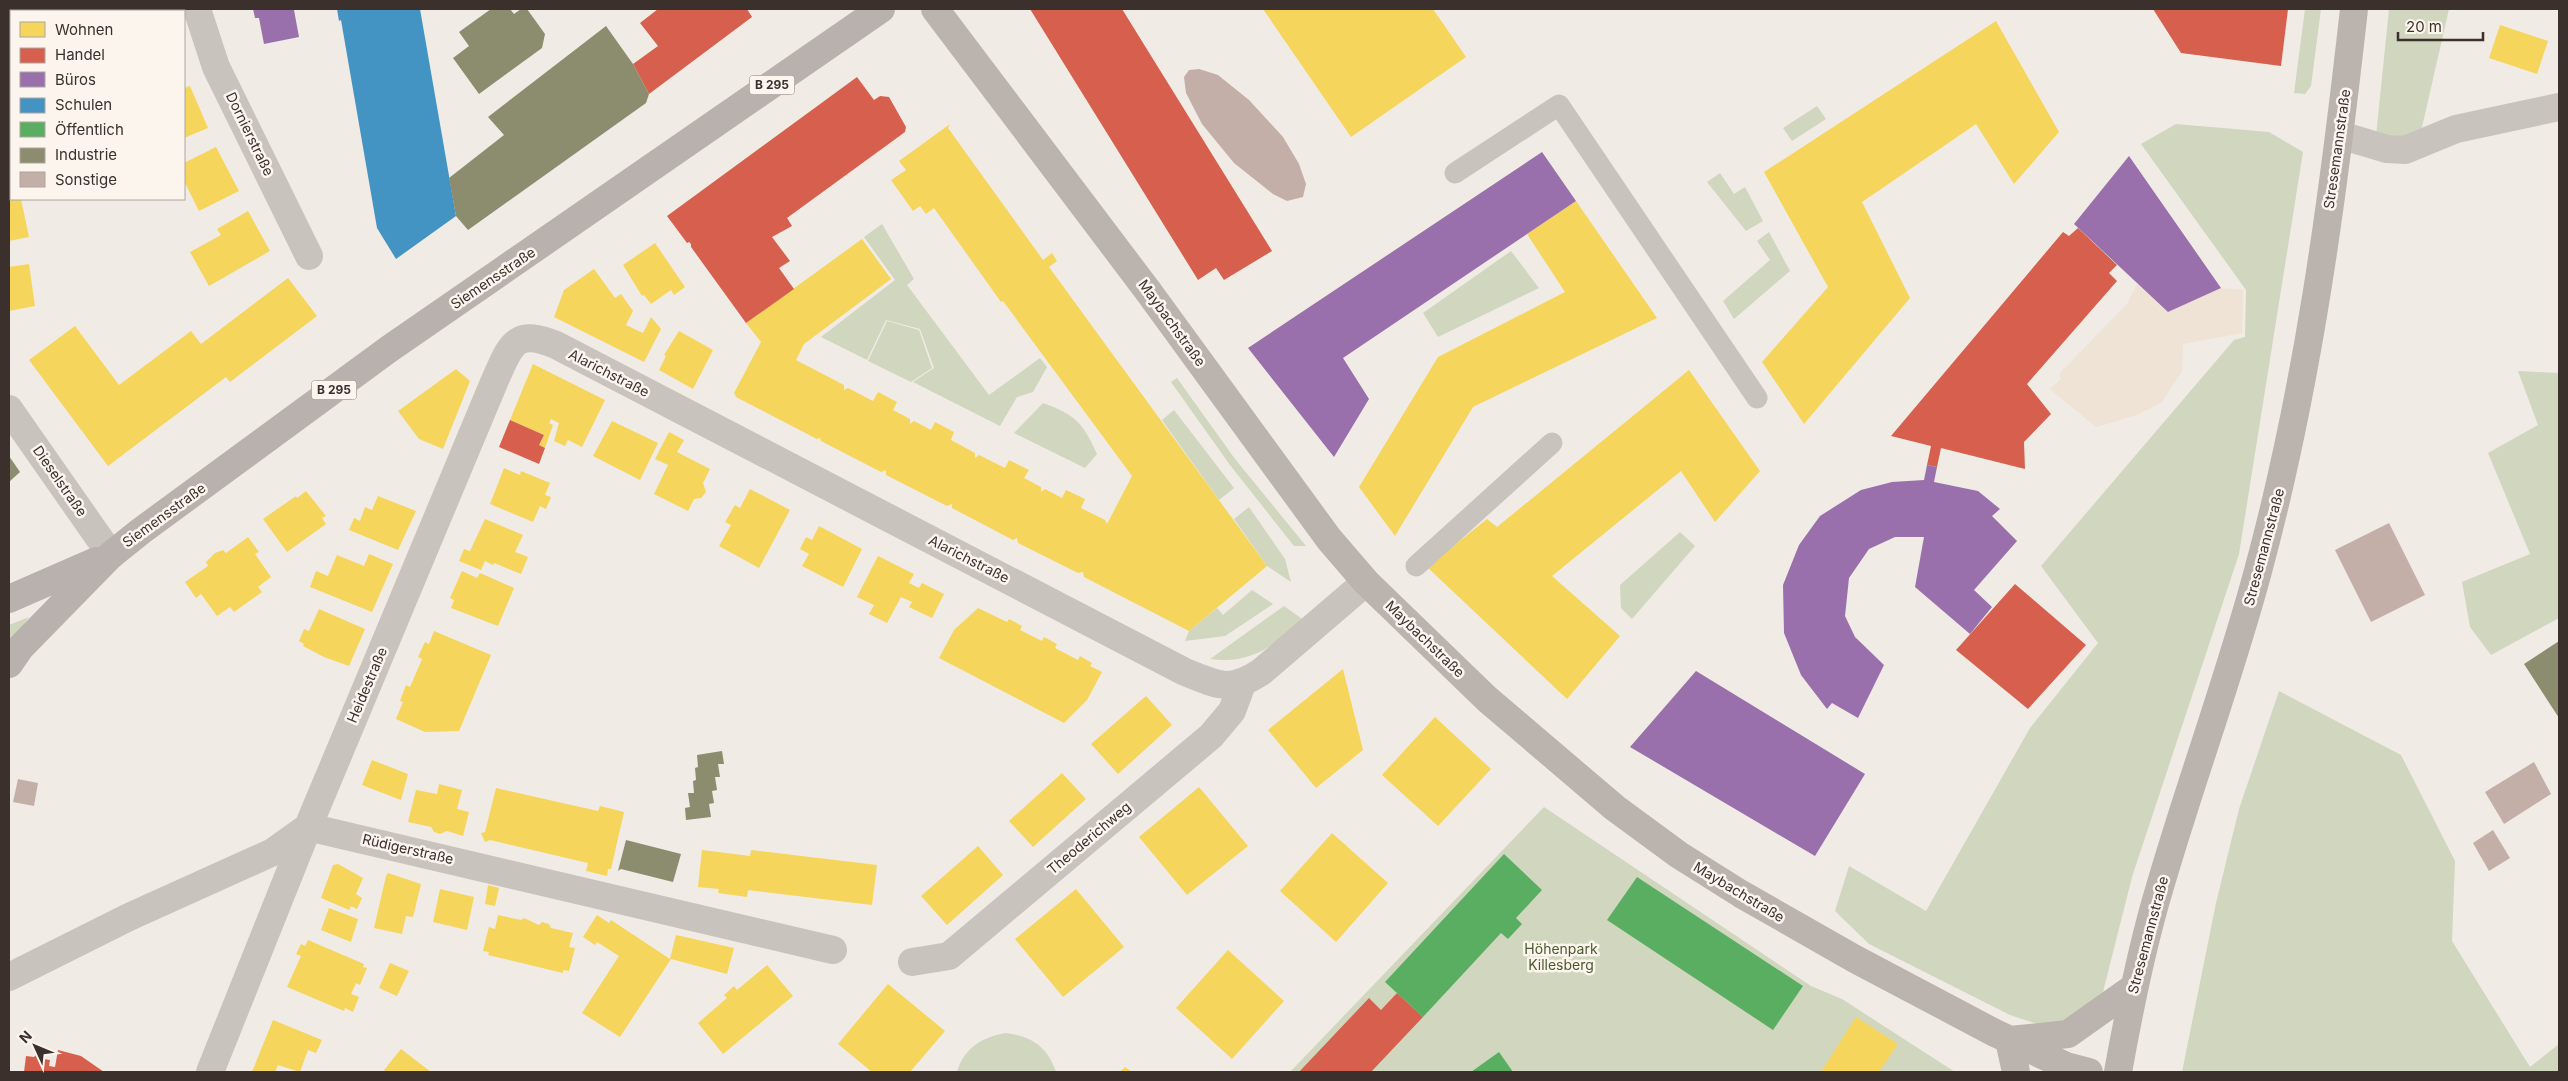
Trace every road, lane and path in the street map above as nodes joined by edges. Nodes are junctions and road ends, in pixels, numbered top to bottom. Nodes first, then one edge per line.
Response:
1 (197, 9) edge
2 (881, 9) edge
3 (935, 9) edge
4 (2354, 9) edge
5 (2559, 107) edge
6 (2340, 135) junction
7 (1455, 173) dead end
8 (309, 256) dead end
9 (556, 345) joint
10 (1757, 398) dead end
11 (9, 409) edge
12 (1552, 443) dead end
13 (111, 554) junction
14 (1416, 566) dead end
15 (1366, 582) junction
16 (9, 600) edge
17 (9, 664) edge
18 (1242, 684) junction
19 (308, 827) junction
20 (833, 950) dead end
21 (912, 962) dead end
22 (9, 977) edge
23 (2133, 988) junction
24 (2009, 1040) junction
25 (210, 1072) edge
26 (2016, 1072) edge
27 (2089, 1072) edge
28 (2118, 1072) edge

1 - 8 street, Dornierstraße
2 - 13 main road, Siemensstraße / B 295
3 - 15 main road, Maybachstraße
4 - 6 main road, Stresemannstraße
5 - 6 street
6 - 23 main road, Stresemannstraße
7 - 10 street
9 - 18 street, Alarichstraße
9 - 19 street, Heidestraße
11 - 13 street, Dieselstraße
12 - 14 street
13 - 16 main road, Siemensstraße / B 295
13 - 17 main road, Siemensstraße / B 295
15 - 18 street
15 - 24 main road, Maybachstraße
18 - 21 street, Theoderichweg
19 - 20 street, Rüdigerstraße
19 - 22 street
19 - 25 street, Heidestraße
23 - 24 main road
23 - 28 main road, Stresemannstraße
24 - 26 main road
24 - 27 main road, Maybachstraße

